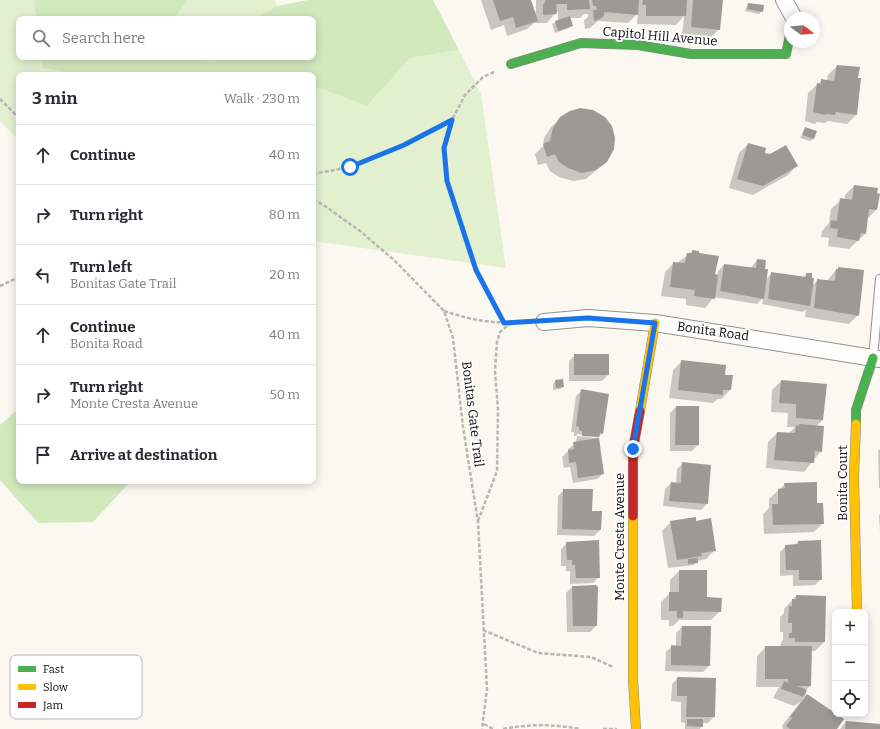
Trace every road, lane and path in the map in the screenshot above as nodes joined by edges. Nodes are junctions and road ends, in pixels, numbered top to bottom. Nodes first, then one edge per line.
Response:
1 (784, 0) edge
2 (791, 12) edge
3 (787, 48) edge
4 (511, 64) joint
5 (0, 99) edge
6 (16, 115) edge
7 (452, 120) junction
8 (316, 173) edge
9 (316, 201) edge
10 (16, 278) edge
11 (880, 279) edge
12 (0, 286) edge
13 (444, 311) junction
14 (512, 322) junction
15 (544, 322) joint
16 (504, 323) junction
17 (655, 323) junction
18 (876, 358) edge
19 (478, 522) junction
20 (857, 609) edge
21 (483, 630) junction
22 (633, 674) junction
23 (484, 724) junction
24 (482, 729) edge
25 (493, 729) edge
26 (503, 729) edge
27 (580, 729) edge
28 (603, 729) edge
29 (617, 729) edge
30 (636, 729) edge

1 - 2 street
3 - 4 street, Capitol Hill Avenue
4 - 7 path
5 - 6 path
7 - 8 path
7 - 16 path
9 - 13 path, Bonitas Gate Trail
10 - 12 path
11 - 18 lane
13 - 16 path, Bonitas Gate Trail
13 - 19 path, Bonitas Gate Trail
14 - 15 path, Bonitas Gate Trail
14 - 16 path, Bonitas Gate Trail
14 - 19 path, Bonitas Gate Trail
15 - 17 street, Bonita Road
17 - 18 street, Bonita Road
17 - 22 street, Monte Cresta Avenue
18 - 20 street, Bonita Court
19 - 21 path, Bonitas Gate Trail
21 - 22 path
21 - 23 path, Bonitas Gate Trail
22 - 30 street, Monte Cresta Avenue
23 - 24 path, Bonitas Gate Trail
23 - 25 path
26 - 27 path
28 - 29 path

